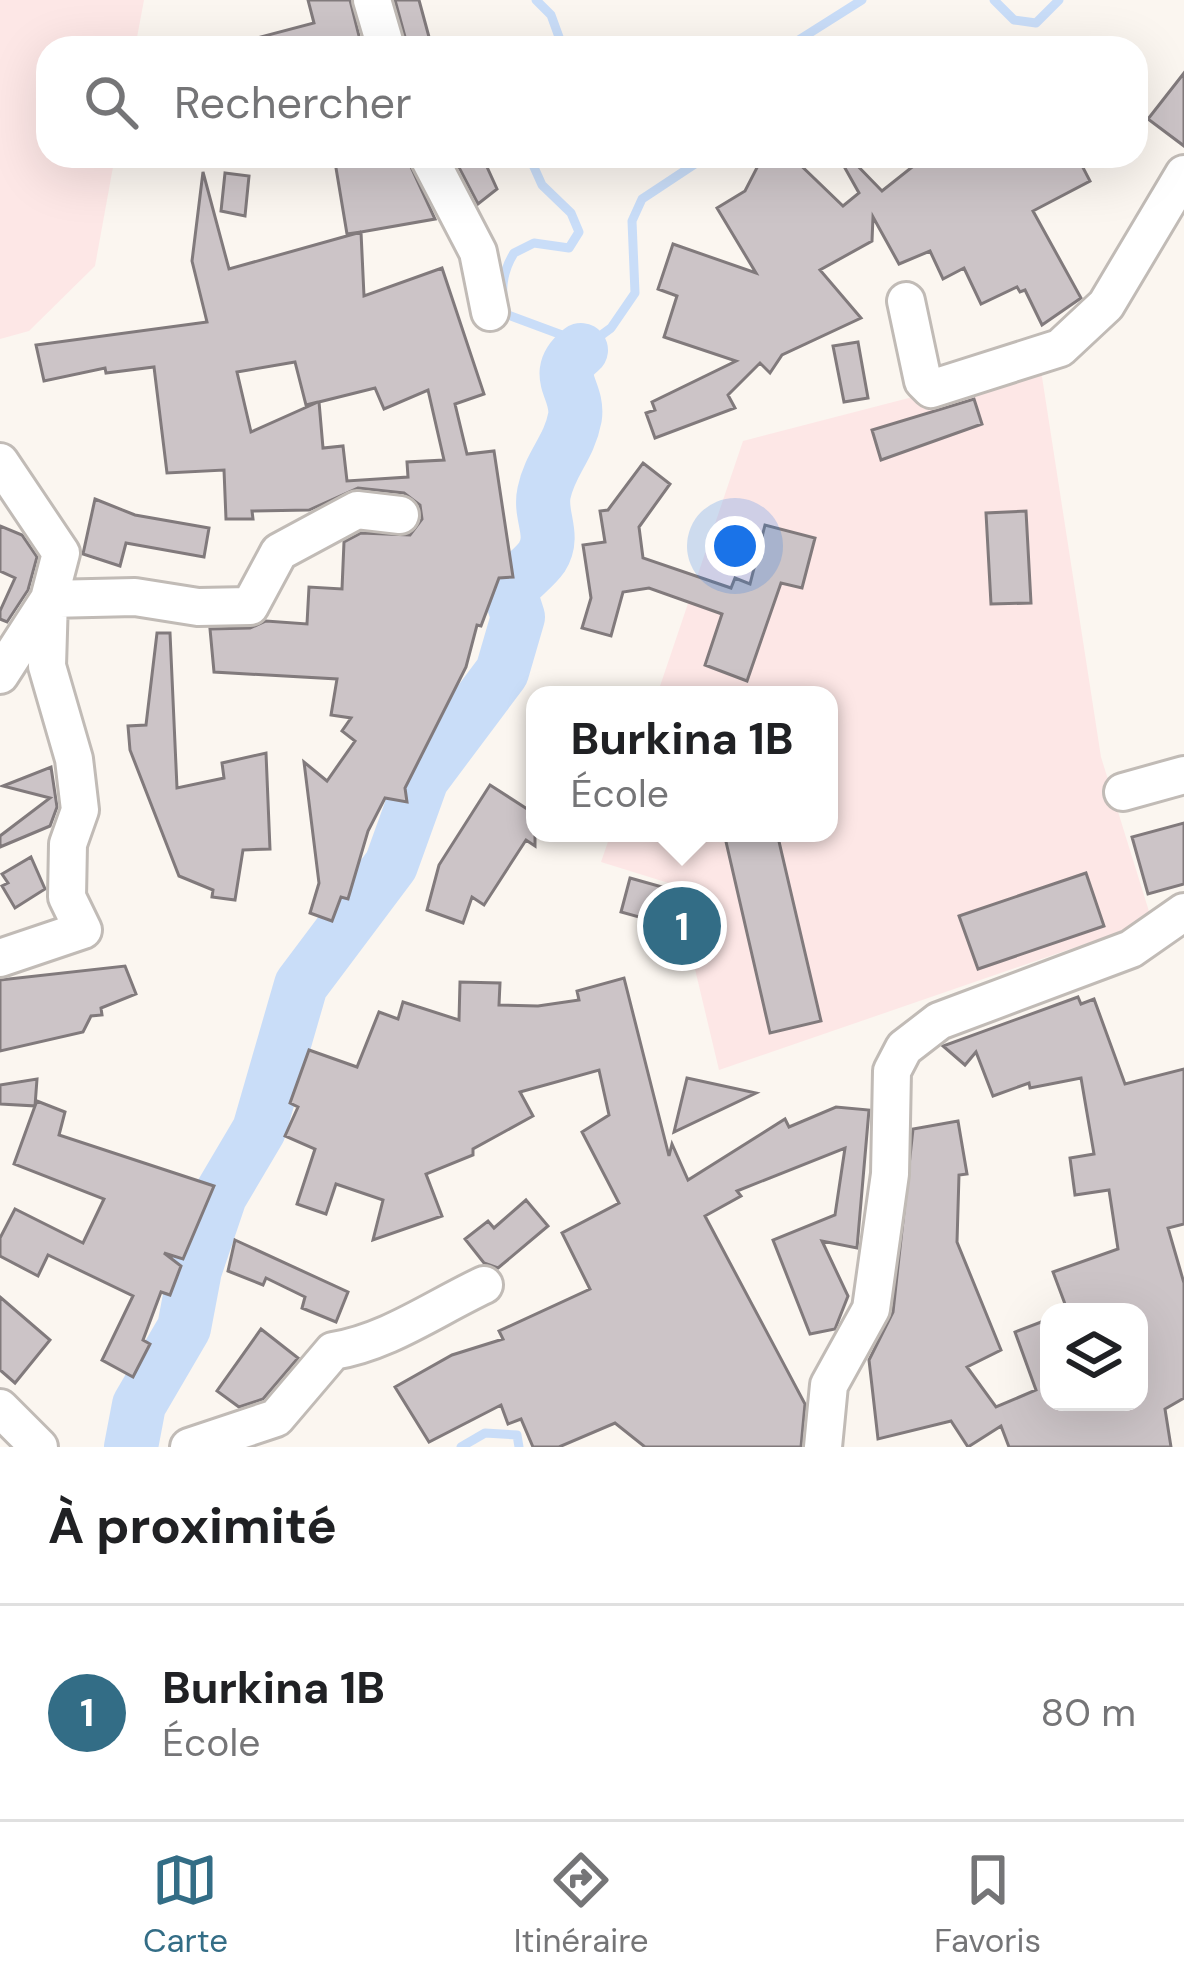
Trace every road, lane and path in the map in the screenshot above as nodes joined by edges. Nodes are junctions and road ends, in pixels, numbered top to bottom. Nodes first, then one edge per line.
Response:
1 (372, 0) edge
2 (382, 36) edge
3 (434, 168) edge
4 (1184, 174) edge
5 (906, 302) dead end
6 (490, 312) dead end
7 (0, 462) edge
8 (400, 515) dead end
9 (49, 599) junction
10 (0, 675) edge
11 (1184, 775) edge
12 (1124, 792) dead end
13 (1184, 912) edge
14 (0, 958) edge
15 (484, 1285) dead end
16 (0, 1408) edge
17 (39, 1447) edge
18 (189, 1447) edge
19 (823, 1447) edge

1 - 2 street
3 - 6 street
4 - 5 street
7 - 9 street
8 - 9 street
9 - 10 street
9 - 14 street
11 - 12 street
13 - 19 street
15 - 18 street
16 - 17 street

